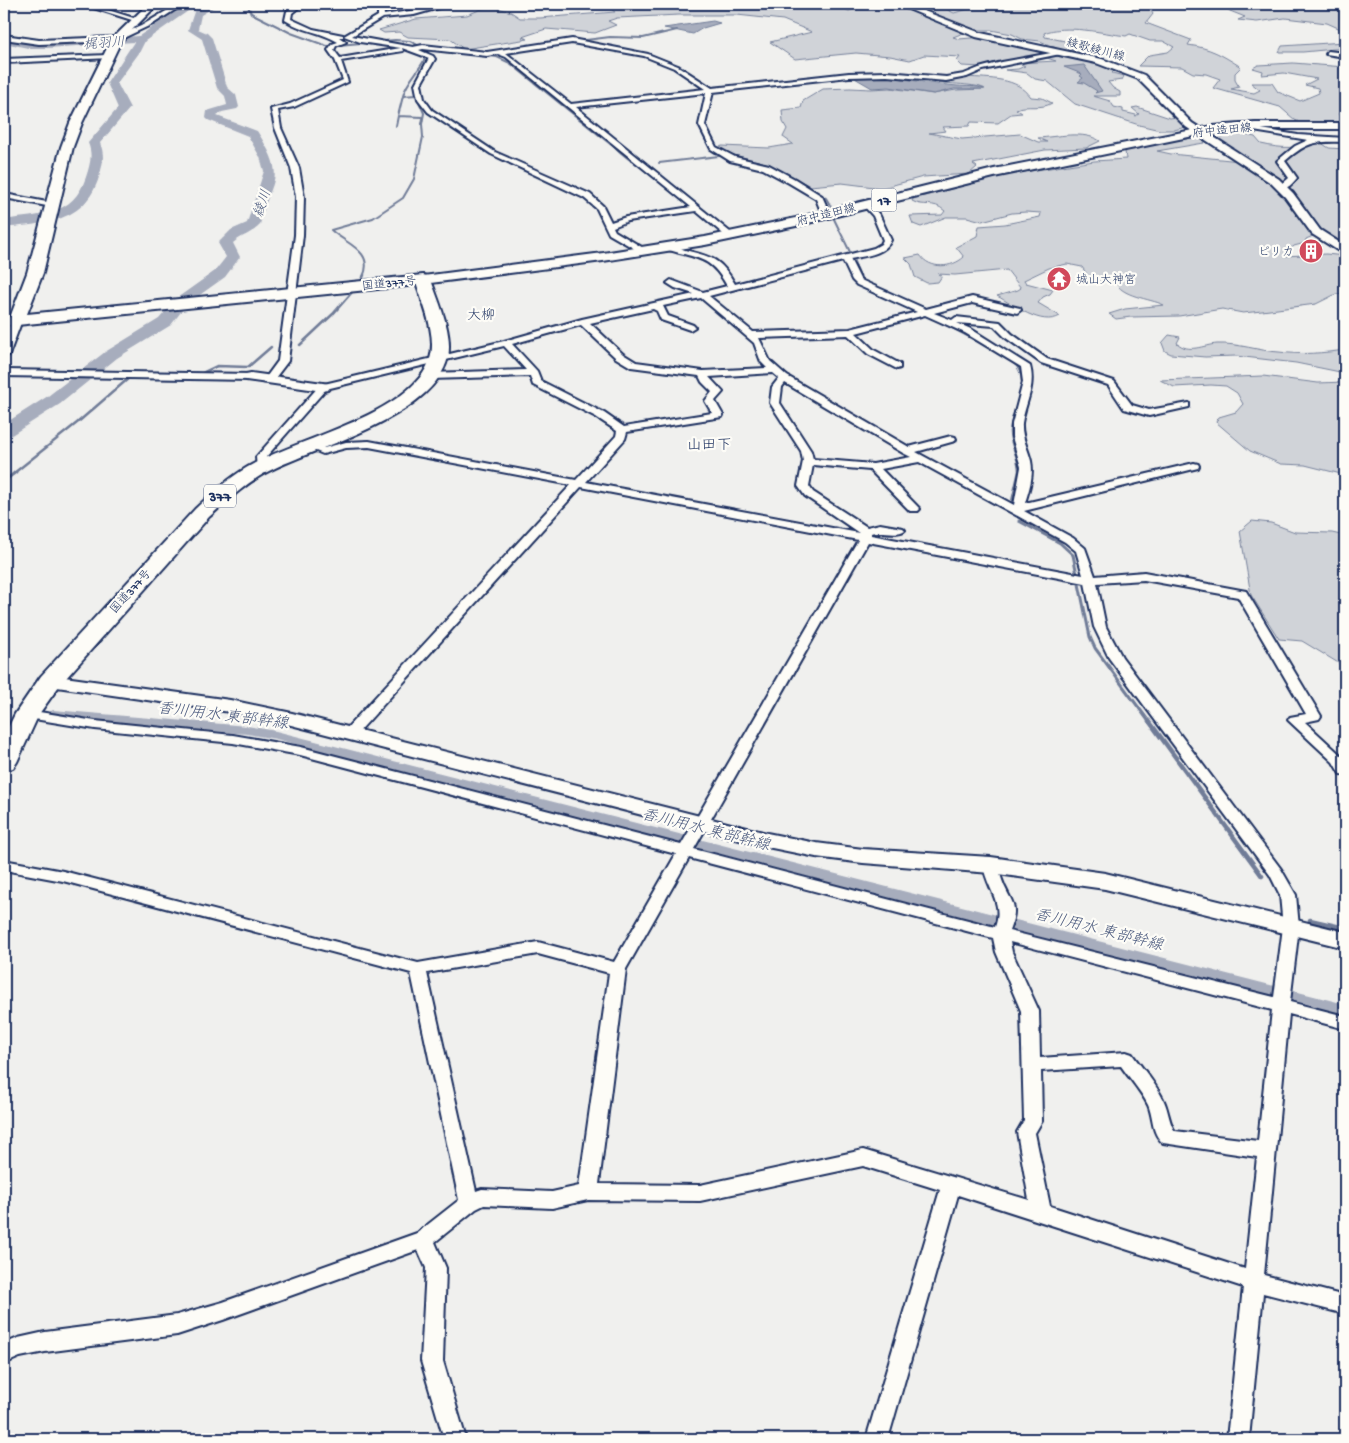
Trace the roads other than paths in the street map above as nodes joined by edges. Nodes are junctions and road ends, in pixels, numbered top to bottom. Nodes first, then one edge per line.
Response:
1 (84, 4) edge
2 (153, 4) edge
3 (181, 4) edge
4 (300, 4) edge
5 (380, 4) edge
6 (451, 4) edge
7 (900, 4) edge
8 (381, 16) junction
9 (137, 20) junction
10 (334, 36) junction
11 (347, 36) junction
12 (4, 37) edge
13 (117, 39) junction
14 (28, 42) junction
15 (8, 46) dead end
16 (416, 48) junction
17 (498, 52) junction
18 (1062, 53) junction
19 (1328, 53) dead end
20 (1345, 55) edge
21 (108, 56) junction
22 (338, 60) junction
23 (4, 62) edge
24 (710, 90) junction
25 (570, 106) junction
26 (1345, 126) edge
27 (1237, 127) junction
28 (1198, 132) junction
29 (1319, 139) junction
30 (1345, 140) edge
31 (1281, 187) junction
32 (4, 199) edge
33 (866, 204) junction
34 (696, 209) junction
35 (50, 213) junction
36 (826, 214) junction
37 (609, 226) junction
38 (731, 236) junction
39 (669, 247) junction
40 (642, 251) junction
41 (1345, 252) edge
42 (845, 258) junction
43 (423, 280) junction
44 (671, 283) dead end
45 (732, 287) junction
46 (288, 293) junction
47 (702, 295) junction
48 (654, 306) junction
49 (1018, 310) dead end
50 (928, 312) junction
51 (945, 320) junction
52 (10, 321) edge
53 (582, 322) junction
54 (690, 327) dead end
55 (850, 332) junction
56 (751, 334) junction
57 (506, 343) junction
58 (4, 355) edge
59 (1044, 361) junction
60 (897, 366) dead end
61 (1024, 366) junction
62 (434, 368) junction
63 (774, 370) junction
64 (4, 373) edge
65 (534, 373) junction
66 (703, 374) junction
67 (251, 377) joint
68 (784, 378) junction
69 (269, 380) junction
70 (323, 387) junction
71 (1185, 405) dead end
72 (622, 430) junction
73 (951, 439) dead end
74 (310, 444) junction
75 (907, 451) junction
76 (921, 459) junction
77 (808, 461) junction
78 (261, 466) junction
79 (1194, 466) dead end
80 (873, 467) junction
81 (578, 483) junction
82 (1018, 508) junction
83 (914, 509) dead end
84 (899, 530) dead end
85 (865, 534) junction
86 (1083, 579) junction
87 (50, 681) junction
88 (27, 714) junction
89 (350, 733) junction
90 (4, 762) edge
91 (1345, 771) edge
92 (692, 839) junction
93 (4, 865) edge
94 (992, 865) junction
95 (1003, 926) junction
96 (1291, 928) junction
97 (1345, 940) edge
98 (418, 969) junction
99 (618, 969) junction
100 (1282, 998) junction
101 (1345, 1022) edge
102 (1033, 1065) junction
103 (1266, 1150) junction
104 (951, 1186) junction
105 (588, 1192) junction
106 (469, 1203) junction
107 (1041, 1212) junction
108 (424, 1239) junction
109 (1253, 1281) junction
110 (1345, 1305) edge
111 (4, 1354) edge
112 (455, 1439) edge
113 (877, 1439) edge
114 (1238, 1439) edge

1 - 9 street
2 - 9 highway
3 - 13 street
4 - 10 street
5 - 8 street
6 - 8 street
7 - 18 main road, 綾歌綾川線
8 - 11 street
9 - 13 highway
10 - 11 street
10 - 22 street
11 - 16 street
12 - 14 street
13 - 14 street
13 - 21 highway
14 - 15 street
16 - 17 street
16 - 22 street
16 - 37 street
17 - 24 street
17 - 25 street
18 - 24 street
18 - 28 main road, 綾歌綾川線
19 - 20 street
21 - 23 street
21 - 35 highway
22 - 46 street
24 - 25 street
24 - 36 street
25 - 34 street
26 - 27 main road, 府中造田線 / 17
27 - 28 main road, 府中造田線 / 17
27 - 29 street
28 - 31 main road, 綾歌綾川線
28 - 33 main road, 府中造田線 / 17
29 - 30 street
29 - 31 street
31 - 41 main road, 綾歌綾川線
32 - 35 street
33 - 36 main road, 府中造田線 / 17
33 - 42 street
34 - 37 street
34 - 38 street
35 - 52 highway
36 - 38 main road, 府中造田線 / 17
37 - 40 street
38 - 39 main road, 府中造田線 / 17
39 - 40 main road, 府中造田線 / 17
39 - 45 street
40 - 43 main road, 府中造田線 / 17
42 - 45 street
42 - 50 street
43 - 46 highway, 国道377号
43 - 62 highway, 国道377号
44 - 47 street
45 - 47 street
46 - 52 highway, 国道377号
46 - 69 street
47 - 48 street
47 - 56 street
48 - 53 street
48 - 54 street
49 - 50 street
50 - 51 street
50 - 55 street
51 - 59 street
51 - 61 street
52 - 58 street
53 - 57 street
53 - 66 street
55 - 56 street
55 - 60 street
56 - 63 street
57 - 62 street
57 - 65 street
59 - 61 street
59 - 71 street
61 - 82 street
62 - 65 street
62 - 70 street
62 - 74 highway, 国道377号 / 377
63 - 66 street
63 - 68 street
64 - 67 street
65 - 72 street
66 - 72 street
67 - 69 main road
68 - 75 street
68 - 77 street
69 - 70 main road
70 - 78 street
72 - 81 street
73 - 75 street
74 - 78 highway, 国道377号 / 377
74 - 81 street
75 - 76 street
76 - 80 street
76 - 82 street
77 - 80 street
77 - 85 street
78 - 87 highway, 国道377号 / 377
79 - 82 street
80 - 83 street
81 - 85 street
81 - 89 street
82 - 86 street
84 - 85 street
85 - 86 street
85 - 92 street
86 - 91 street
86 - 96 street
87 - 88 highway, 国道377号 / 377
87 - 89 main road
88 - 90 highway, 国道377号 / 377
88 - 92 street
89 - 92 main road
92 - 94 main road
92 - 95 street
92 - 99 street
93 - 98 street
94 - 95 street
94 - 96 main road
95 - 100 street
95 - 102 street
96 - 97 main road
96 - 100 street
98 - 99 street
98 - 106 street
99 - 105 street
100 - 101 street
100 - 103 street
102 - 103 street
102 - 107 street
103 - 109 street
104 - 105 street
104 - 107 street
104 - 113 street
105 - 106 street
106 - 108 street
107 - 109 street
108 - 111 street
108 - 112 street
109 - 110 street
109 - 114 street

